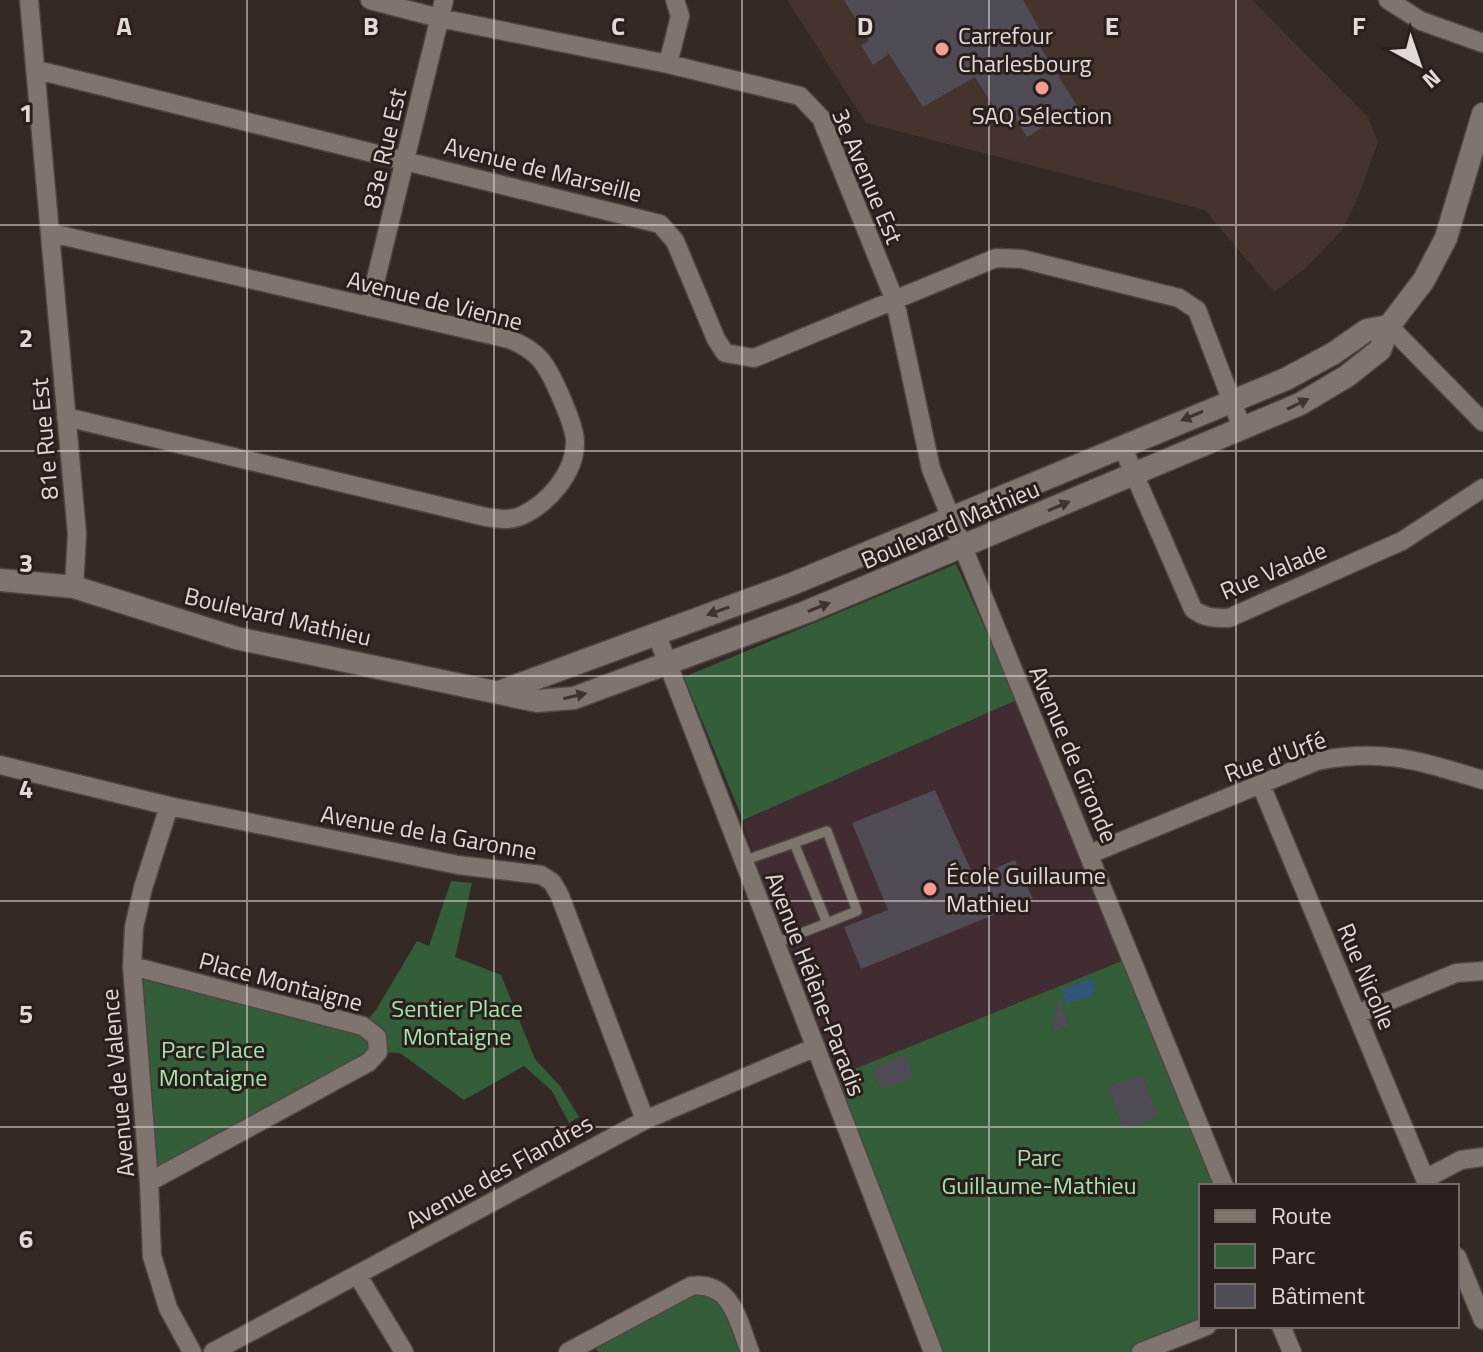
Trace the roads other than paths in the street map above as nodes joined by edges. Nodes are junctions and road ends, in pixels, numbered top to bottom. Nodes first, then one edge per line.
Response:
1 (29, 0) edge
2 (370, 0) edge
3 (675, 0) edge
4 (1388, 0) edge
5 (442, 9) edge
6 (1483, 43) edge
7 (668, 64) junction
8 (37, 70) junction
9 (1483, 114) edge
10 (1480, 138) edge
11 (406, 160) junction
12 (51, 233) junction
13 (895, 301) junction
14 (369, 307) junction
15 (1389, 326) junction
16 (1230, 400) junction
17 (66, 417) junction
18 (1483, 422) edge
19 (1242, 428) junction
20 (1122, 446) junction
21 (1133, 474) junction
22 (1483, 488) edge
23 (952, 519) junction
24 (962, 548) junction
25 (0, 580) edge
26 (74, 587) junction
27 (656, 633) junction
28 (668, 664) junction
29 (499, 692) junction
30 (0, 765) edge
31 (1483, 780) edge
32 (1261, 785) junction
33 (169, 806) junction
34 (794, 843) junction
35 (1090, 854) junction
36 (743, 861) junction
37 (827, 923) junction
38 (776, 943) junction
39 (132, 966) junction
40 (1483, 971) edge
41 (1357, 1014) junction
42 (816, 1047) junction
43 (645, 1120) junction
44 (1483, 1157) edge
45 (149, 1182) junction
46 (1427, 1182) edge
47 (1223, 1184) edge
48 (1459, 1262) edge
49 (358, 1276) junction
50 (1483, 1320) edge
51 (1202, 1328) edge
52 (1282, 1328) edge
53 (594, 1346) edge
54 (192, 1352) edge
55 (213, 1352) edge
56 (404, 1352) edge
57 (568, 1352) edge
58 (750, 1352) edge
59 (933, 1352) edge
60 (1141, 1352) edge
61 (1292, 1352) edge

1 - 8 street, 81e Rue Est
2 - 5 street, 3e Avenue Est
3 - 7 street
4 - 6 street
5 - 7 street, 3e Avenue Est
5 - 11 street, 83e Rue Est
7 - 13 street, 3e Avenue Est
8 - 11 street, Avenue de Marseille
8 - 12 street, 81e Rue Est
9 - 10 street, Boulevard Mathieu
10 - 15 street, Boulevard Mathieu
11 - 13 street, Avenue de Marseille
11 - 14 street, 83e Rue Est
12 - 14 street, Avenue de Vienne
12 - 17 street, 81e Rue Est
13 - 16 street, Avenue de Marseille
13 - 23 street, 3e Avenue Est
14 - 17 street, Avenue de Vienne
15 - 16 street, Boulevard Mathieu
15 - 18 street
19 -> 15 street, Boulevard Mathieu
16 - 19 street, Avenue de Marseille
16 -> 20 street, Boulevard Mathieu
17 - 26 street, 81e Rue Est
19 - 21 street, Boulevard Mathieu
20 - 21 street, Rue Valade
20 - 23 street, Boulevard Mathieu
21 - 22 street, Rue Valade
24 -> 21 street, Boulevard Mathieu
23 - 24 street, Avenue de Gironde
23 -> 27 street, Boulevard Mathieu
28 -> 24 street, Boulevard Mathieu
24 - 35 street, Avenue de Gironde
25 - 26 street, Boulevard Mathieu
26 - 29 street, Boulevard Mathieu
27 - 28 street, Avenue Hélène-Paradis
27 - 29 street, Boulevard Mathieu
29 -> 28 street, Boulevard Mathieu
28 - 36 street, Avenue Hélène-Paradis
30 - 33 street, Avenue de la Garonne
31 - 32 street, Rue d'Urfé
32 - 35 street, Rue d'Urfé
32 - 41 street, Rue Nicolle
33 - 39 street, Avenue de Valence
33 - 43 street, Avenue de la Garonne
34 - 36 lane
34 - 37 lane
34 - 37 lane
35 - 47 street, Avenue de Gironde
36 - 38 street, Avenue Hélène-Paradis
37 - 38 lane
38 - 42 street, Avenue Hélène-Paradis
39 - 45 street, Avenue de Valence
39 - 45 street, Place Montaigne
40 - 41 street
41 - 46 street, Rue Nicolle
42 - 43 street, Avenue des Flandres
42 - 59 street, Avenue Hélène-Paradis
43 - 49 street, Avenue des Flandres
44 - 46 street
45 - 54 street, Avenue de Valence
48 - 50 street
49 - 55 street, Avenue des Flandres
49 - 56 street
51 - 60 street
52 - 61 street
53 - 57 street
53 - 58 street

